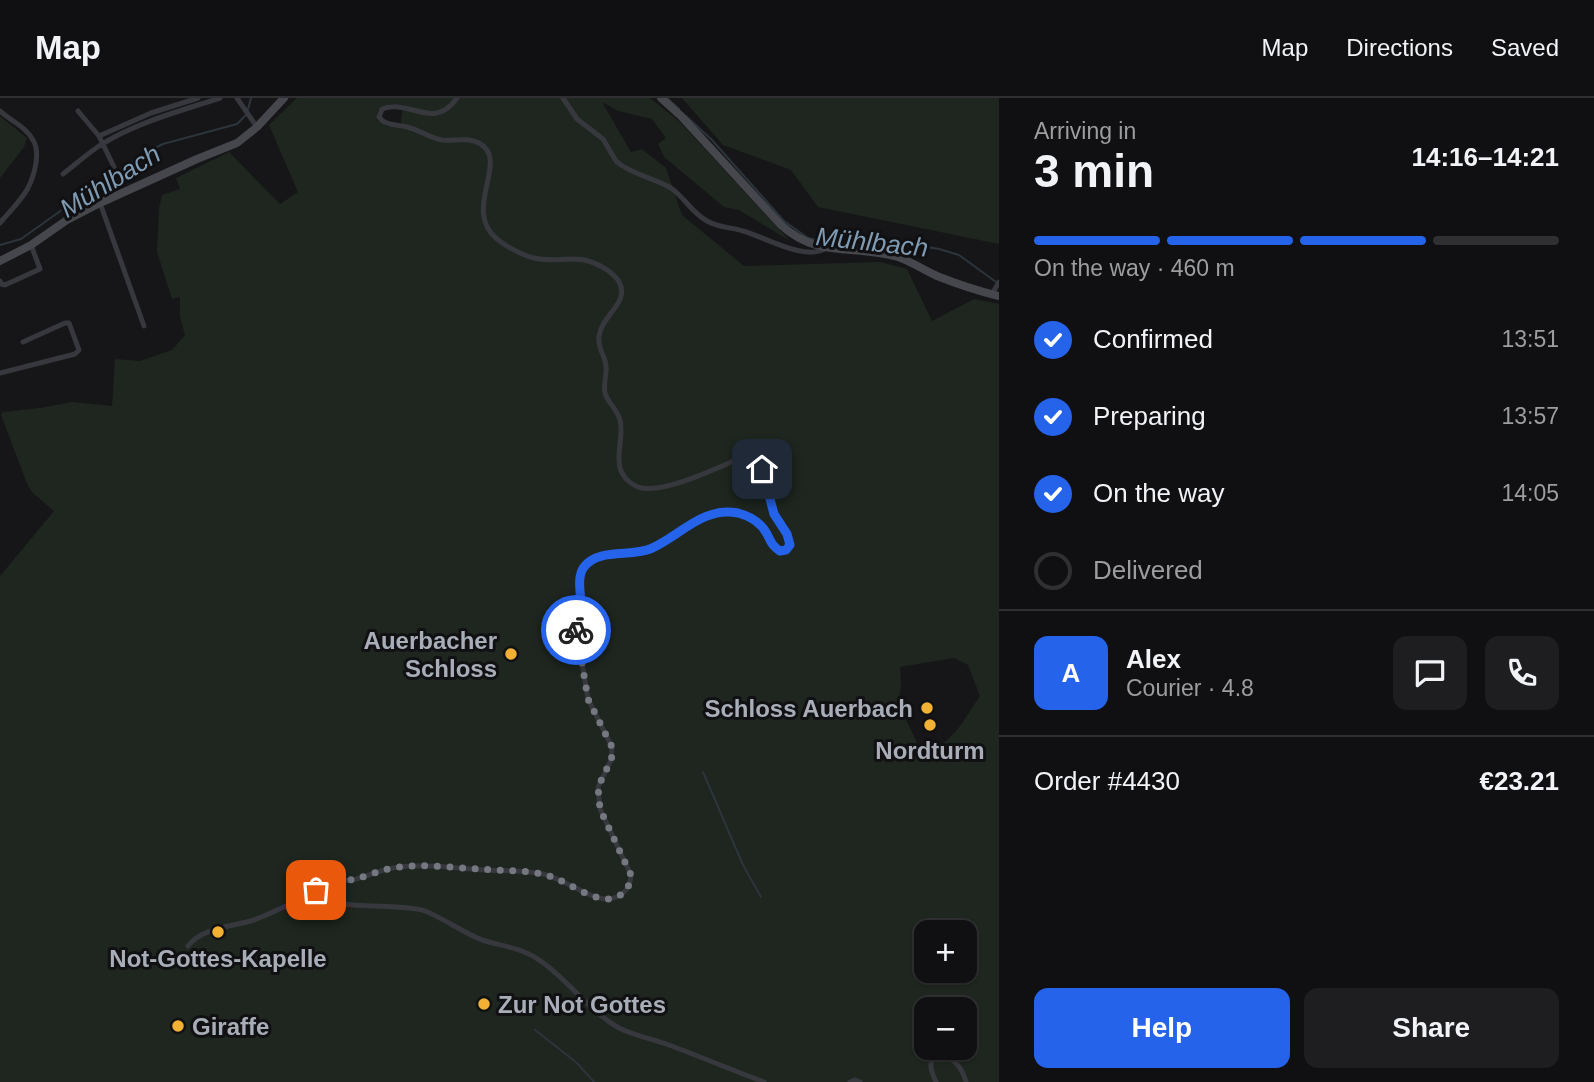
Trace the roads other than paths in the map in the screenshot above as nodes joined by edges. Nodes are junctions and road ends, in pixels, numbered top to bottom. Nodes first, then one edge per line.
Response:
1 (198, 98) edge
2 (219, 98) edge
3 (237, 98) edge
4 (284, 98) edge
5 (457, 98) edge
6 (563, 98) edge
7 (661, 98) edge
8 (0, 111) edge
9 (78, 111) dead end
10 (152, 113) junction
11 (155, 120) junction
12 (257, 127) junction
13 (99, 136) junction
14 (103, 144) junction
15 (114, 167) dead end
16 (63, 174) dead end
17 (100, 203) junction
18 (0, 223) edge
19 (31, 245) junction
20 (826, 248) junction
21 (0, 261) edge
22 (0, 281) edge
23 (997, 290) edge
24 (144, 326) dead end
25 (23, 342) dead end
26 (0, 373) edge
27 (316, 894) junction
28 (188, 946) dead end
29 (764, 1082) edge
30 (850, 1082) edge
31 (860, 1082) edge
32 (936, 1082) edge
33 (966, 1082) edge

1 - 10 street
2 - 11 street
3 - 12 street
4 - 12 main road
5 - 27 street
6 - 20 street
7 - 20 main road
8 - 18 street
9 - 13 street
10 - 11 street
10 - 13 street
11 - 14 street
12 - 17 main road
13 - 14 street
14 - 15 street
14 - 16 street
17 - 19 main road
17 - 24 street
19 - 21 main road
19 - 22 street
20 - 23 main road
25 - 26 street
27 - 28 street
27 - 29 street
30 - 31 street
32 - 33 street

